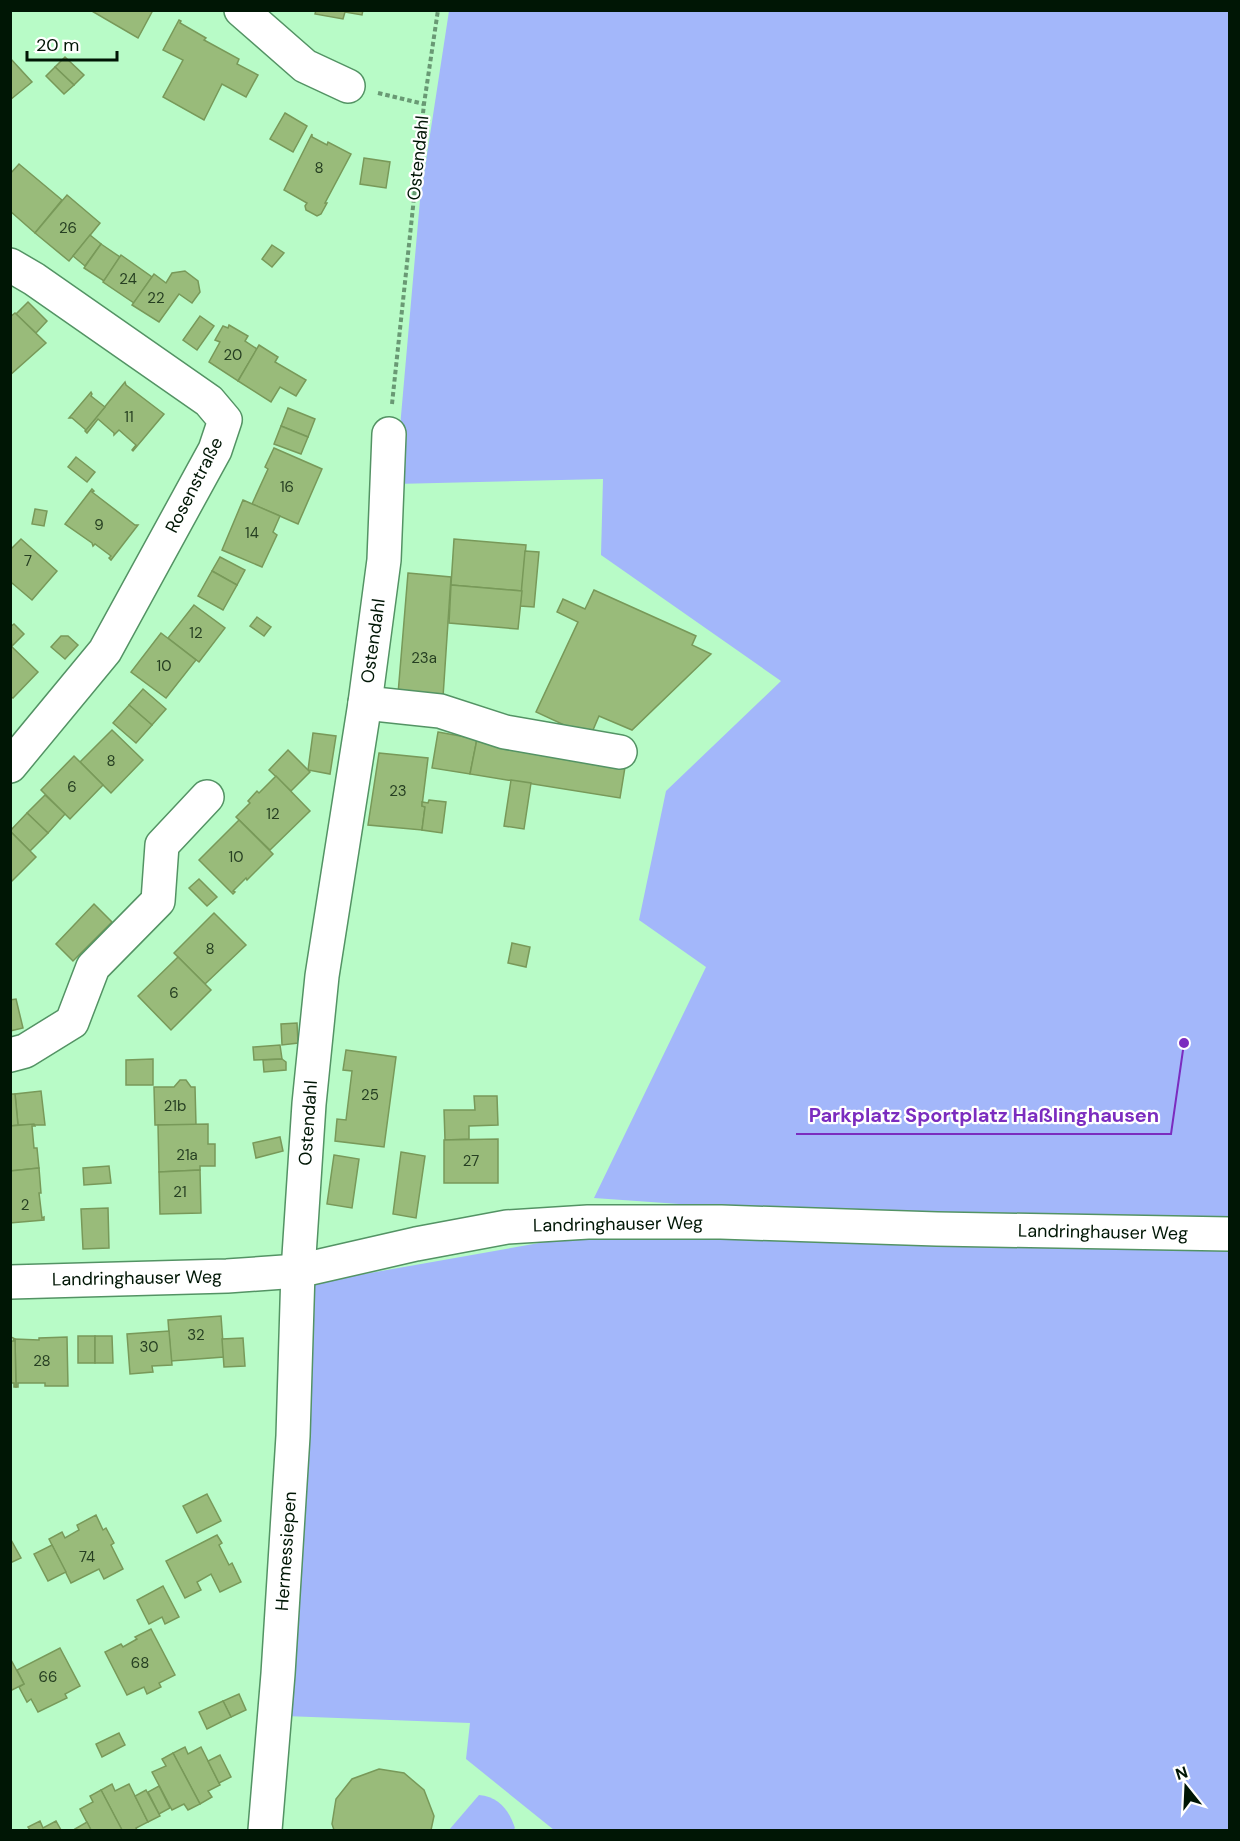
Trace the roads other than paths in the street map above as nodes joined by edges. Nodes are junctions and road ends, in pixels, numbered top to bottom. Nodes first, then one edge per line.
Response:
1 (241, 10) edge
2 (348, 86) road end
3 (10, 265) edge
4 (389, 434) road end
5 (365, 703) junction
6 (620, 752) dead end
7 (10, 766) edge
8 (207, 797) dead end
9 (10, 1054) edge
10 (1230, 1234) edge
11 (298, 1271) junction
12 (10, 1282) edge
13 (265, 1830) edge

1 - 2 street
3 - 7 street, Rosenstraße
4 - 5 street, Ostendahl
5 - 6 street
5 - 11 street, Ostendahl
8 - 9 street
10 - 11 street, Landringhauser Weg
11 - 12 street, Landringhauser Weg
11 - 13 street, Hermessiepen

